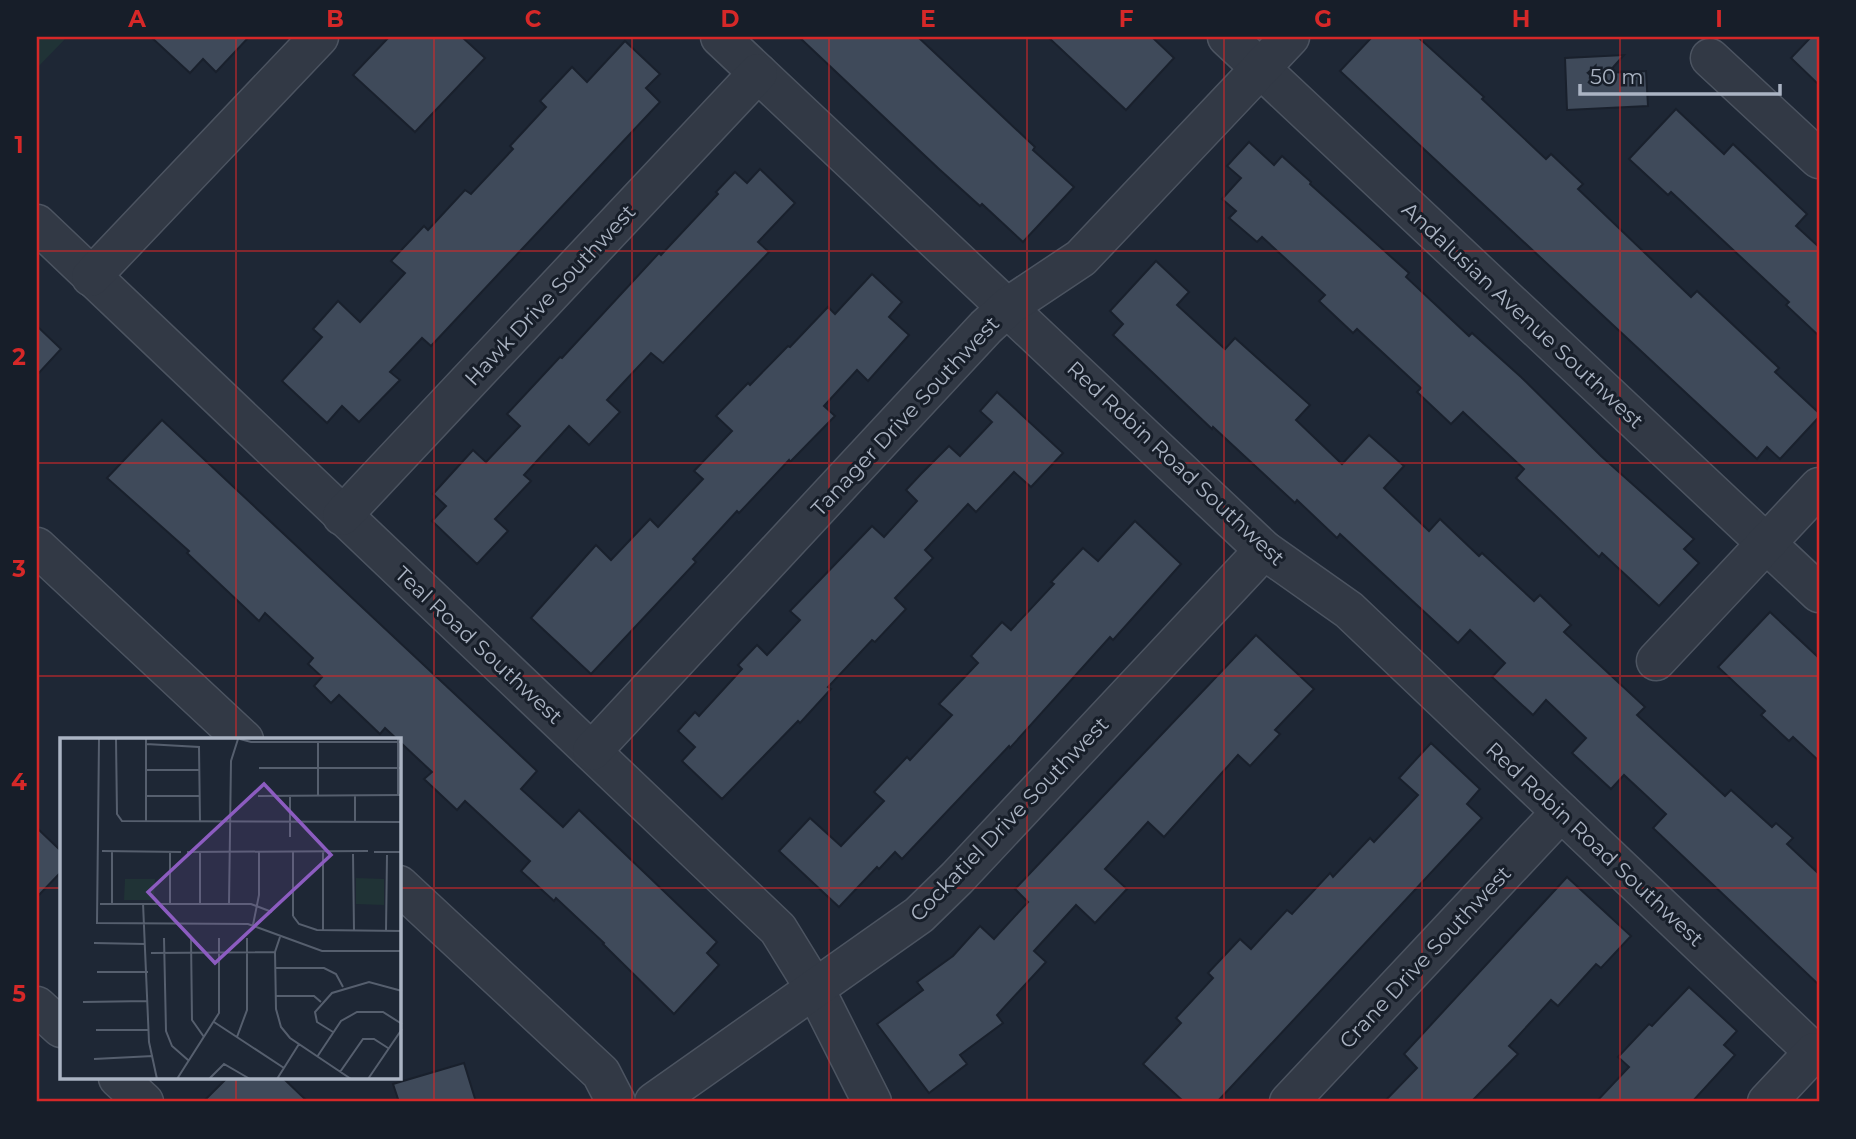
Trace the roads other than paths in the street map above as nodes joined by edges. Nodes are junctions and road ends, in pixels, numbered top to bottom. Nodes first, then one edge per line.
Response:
1 (319, 37) edge
2 (720, 37) edge
3 (1227, 37) edge
4 (1290, 37) edge
5 (1710, 58) dead end
6 (1261, 69) junction
7 (758, 73) junction
8 (1819, 159) edge
9 (37, 224) edge
10 (91, 277) junction
11 (1009, 306) junction
12 (1819, 487) edge
13 (342, 516) junction
14 (1766, 543) junction
15 (37, 547) edge
16 (1264, 550) junction
17 (1819, 593) edge
18 (1656, 661) dead end
19 (242, 738) edge
20 (592, 751) junction
21 (1561, 811) junction
22 (401, 887) edge
23 (815, 989) junction
24 (37, 1006) edge
25 (60, 1027) edge
26 (1817, 1055) edge
27 (616, 1102) edge
28 (654, 1102) edge
29 (872, 1102) edge
30 (1289, 1102) edge
31 (1767, 1102) edge

1 - 10 street
2 - 7 street, Red Robin Road Southwest
3 - 6 street, Andalusian Avenue Southwest
4 - 6 street, Tanager Drive Southwest
5 - 8 street
6 - 11 street, Tanager Drive Southwest
6 - 14 street, Andalusian Avenue Southwest
7 - 11 street, Red Robin Road Southwest
7 - 13 street, Hawk Drive Southwest
9 - 10 street, Teal Road Southwest
10 - 13 street, Teal Road Southwest
11 - 16 street, Red Robin Road Southwest
11 - 20 street, Tanager Drive Southwest
12 - 14 street
13 - 20 street, Teal Road Southwest
14 - 17 street, Andalusian Avenue Southwest
14 - 18 street
15 - 19 street
16 - 21 street, Red Robin Road Southwest
16 - 23 street, Cockatiel Drive Southwest
20 - 23 street, Teal Road Southwest
21 - 26 street, Red Robin Road Southwest
21 - 30 street, Crane Drive Southwest
22 - 27 street
23 - 28 street, Cockatiel Drive Southwest
23 - 29 street, Teal Road Southwest
24 - 25 street
26 - 31 street

